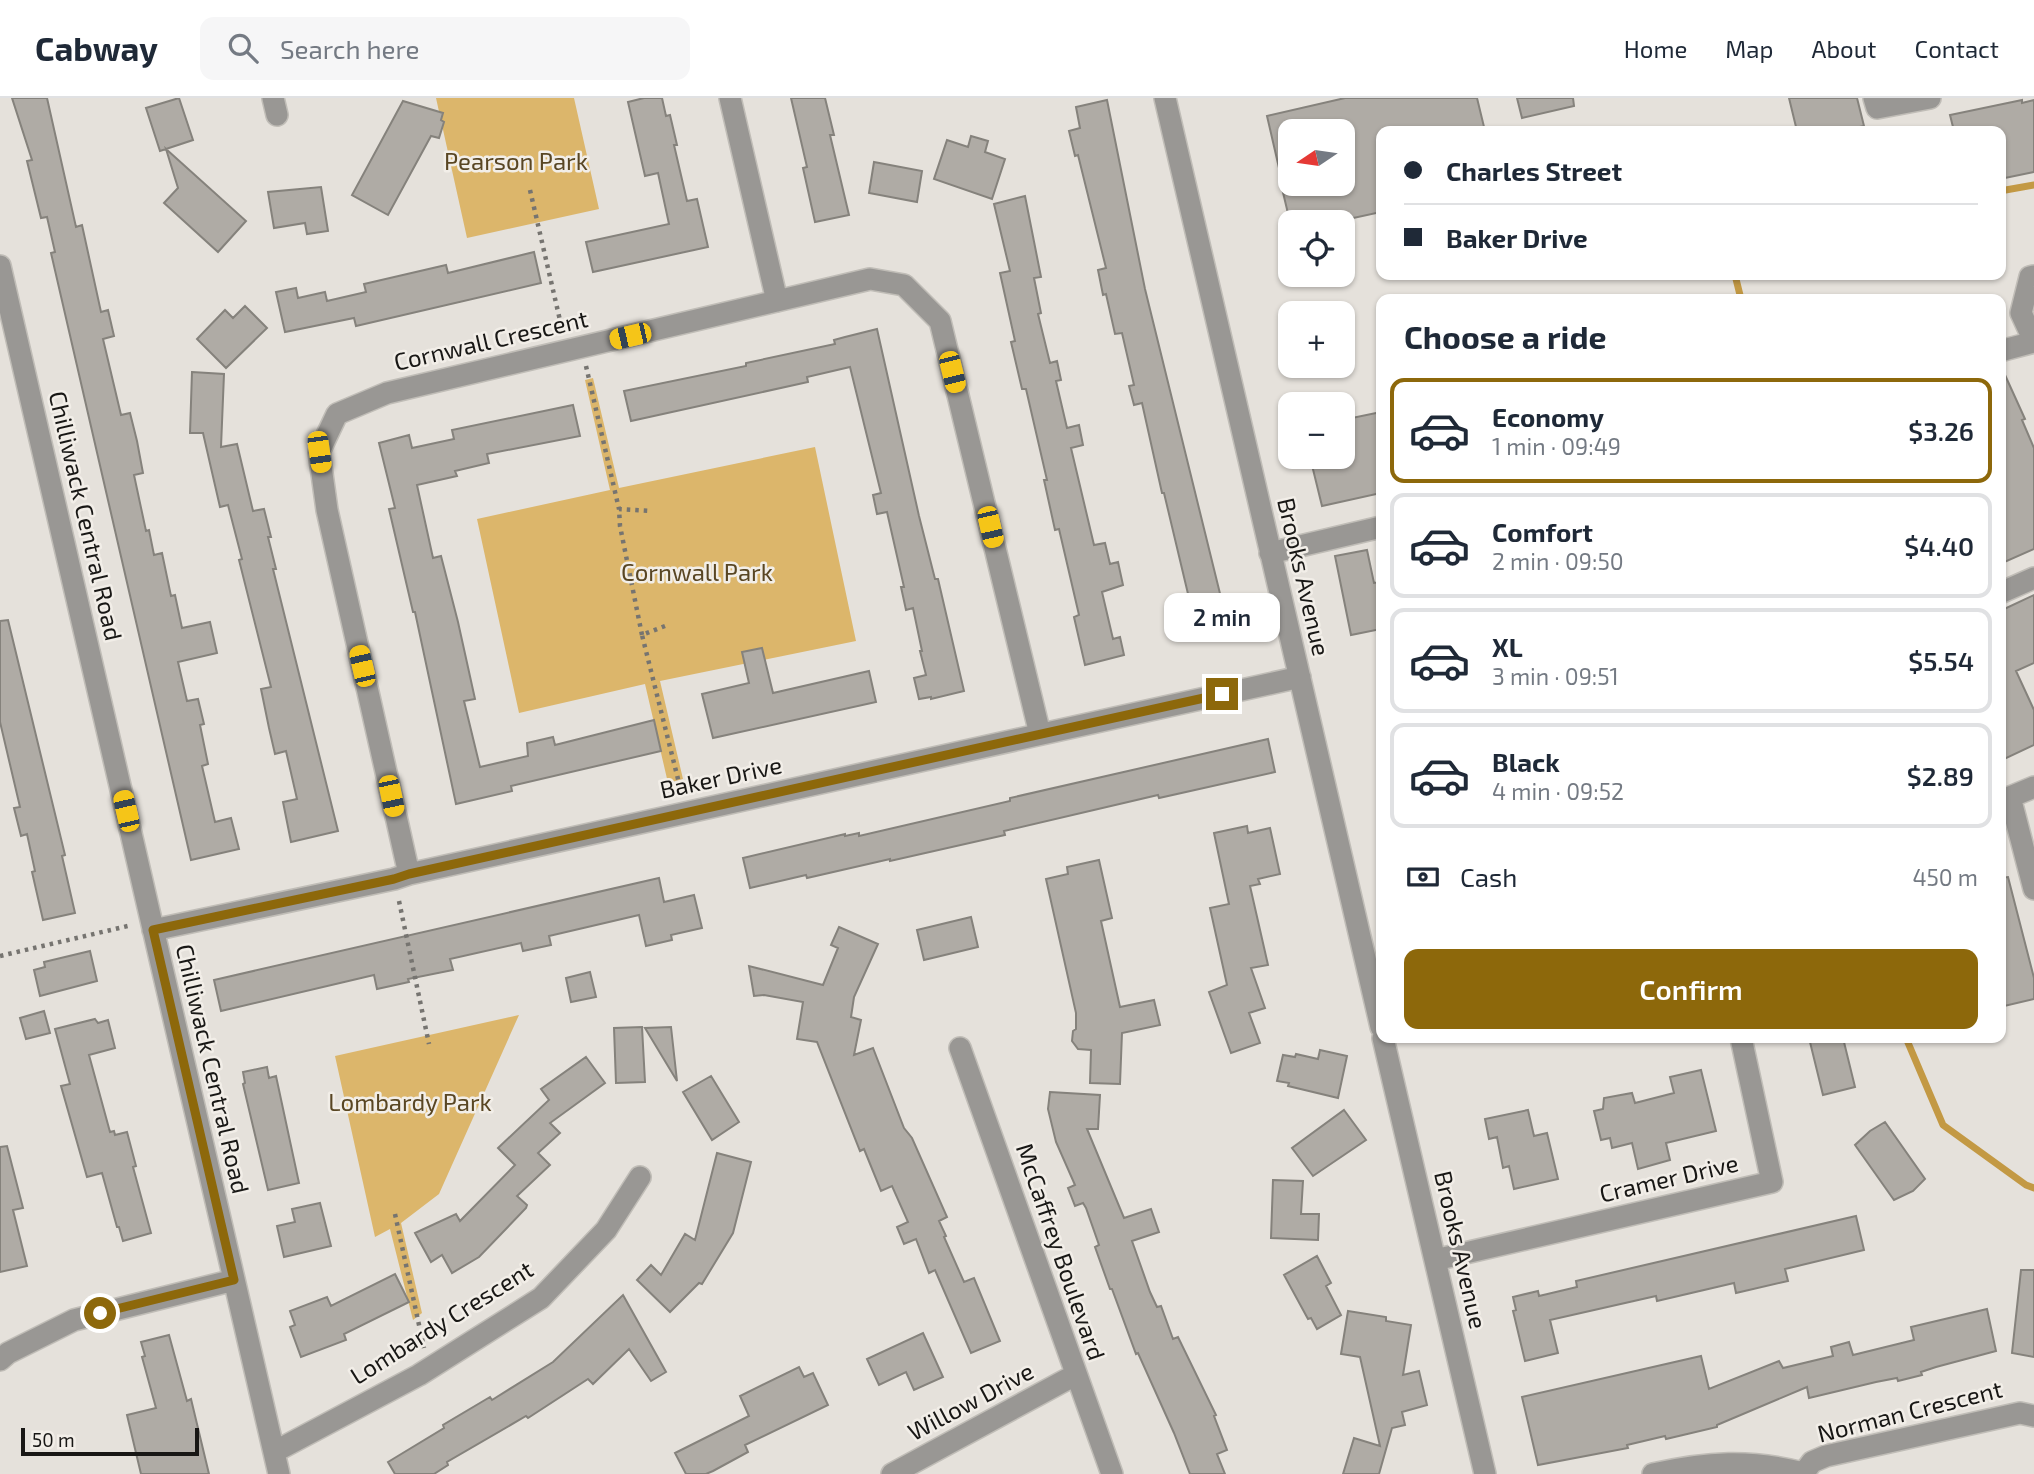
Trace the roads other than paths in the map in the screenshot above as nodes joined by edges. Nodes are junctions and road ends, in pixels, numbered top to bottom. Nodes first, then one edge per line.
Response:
1 (730, 98) edge
2 (1165, 98) edge
3 (1874, 98) edge
4 (1930, 98) edge
5 (0, 266) edge
6 (2034, 276) edge
7 (777, 301) junction
8 (2034, 341) edge
9 (2006, 349) edge
10 (1376, 528) edge
11 (1270, 553) junction
12 (2034, 578) edge
13 (2006, 590) edge
14 (1300, 677) junction
15 (1040, 734) junction
16 (2034, 787) edge
17 (402, 877) junction
18 (2034, 889) edge
19 (152, 925) junction
20 (1376, 1005) edge
21 (1384, 1043) edge
22 (1742, 1043) edge
23 (960, 1048) dead end
24 (640, 1177) dead end
25 (1435, 1260) junction
26 (234, 1280) junction
27 (0, 1360) edge
28 (1075, 1375) junction
29 (2034, 1416) edge
30 (274, 1452) junction
31 (279, 1474) edge
32 (892, 1474) edge
33 (1112, 1474) edge
34 (1485, 1474) edge
35 (1653, 1474) edge
36 (1803, 1474) edge

1 - 7 street
2 - 11 street, Brooks Avenue
3 - 4 street
5 - 19 street, Chilliwack Central Road
6 - 8 street
7 - 15 street, Cornwall Crescent
7 - 17 street, Cornwall Crescent
8 - 9 street
10 - 11 street
11 - 14 street, Brooks Avenue
12 - 13 street
14 - 15 street, Baker Drive
14 - 20 street, Brooks Avenue
15 - 17 street, Baker Drive
16 - 18 street
17 - 19 street, Baker Drive
19 - 26 street, Chilliwack Central Road
21 - 25 street, Brooks Avenue
22 - 25 street, Cramer Drive
23 - 28 street, McCaffrey Boulevard
24 - 30 street, Lombardy Crescent
25 - 34 street, Brooks Avenue
26 - 27 street
26 - 30 street, Chilliwack Central Road
28 - 32 street, Willow Drive
28 - 33 street, McCaffrey Boulevard
29 - 36 street, Norman Crescent
30 - 31 street, Chilliwack Central Road
35 - 36 street

